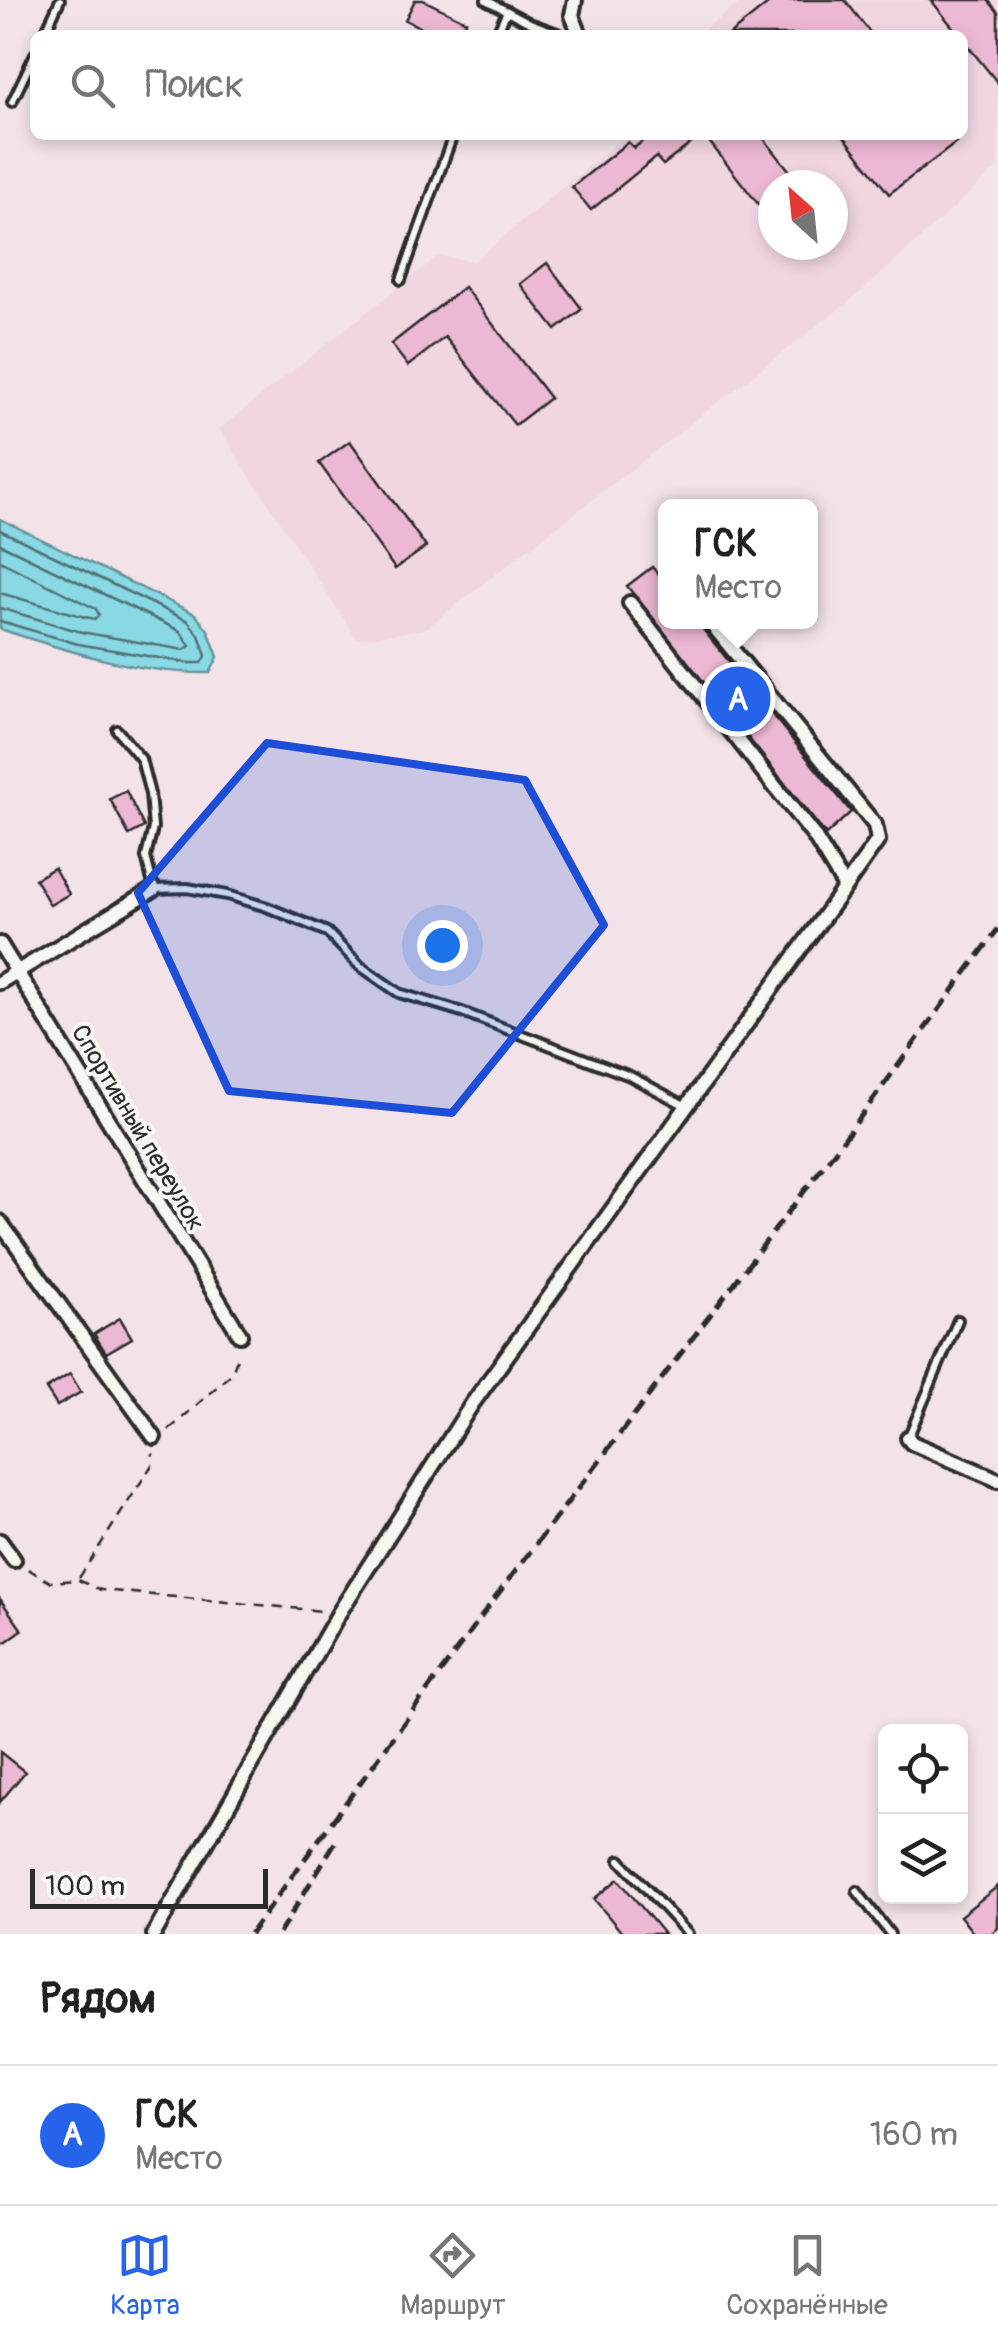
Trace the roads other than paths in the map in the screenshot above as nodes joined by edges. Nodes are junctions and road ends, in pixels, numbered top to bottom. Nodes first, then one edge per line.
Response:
1 (60, 0) edge
2 (486, 0) edge
3 (575, 0) edge
4 (507, 11) junction
5 (46, 30) edge
6 (498, 30) edge
7 (551, 30) edge
8 (578, 30) edge
9 (30, 64) edge
10 (12, 102) dead end
11 (451, 140) edge
12 (401, 280) dead end
13 (630, 604) dead end
14 (716, 629) edge
15 (117, 730) dead end
16 (846, 887) junction
17 (154, 890) junction
18 (0, 944) edge
19 (18, 972) junction
20 (0, 982) edge
21 (687, 1106) junction
22 (0, 1222) edge
23 (958, 1320) dead end
24 (240, 1334) road end
25 (154, 1437) road end
26 (908, 1438) joint
27 (998, 1480) edge
28 (0, 1540) edge
29 (14, 1560) road end
30 (620, 1860) dead end
31 (857, 1891) dead end
32 (154, 1934) edge
33 (688, 1934) edge
34 (890, 1934) edge

1 - 5 lane
2 - 4 lane
3 - 8 street
4 - 6 lane
4 - 7 lane
9 - 10 lane
11 - 12 lane
13 - 16 street
14 - 16 street
15 - 17 lane
16 - 21 street
17 - 19 street
17 - 21 lane
18 - 19 street, Спортивный переулок
19 - 20 street
19 - 24 street, Спортивный переулок
21 - 32 street
22 - 25 street
23 - 26 lane
26 - 27 street
28 - 29 street
30 - 33 lane
31 - 34 lane

